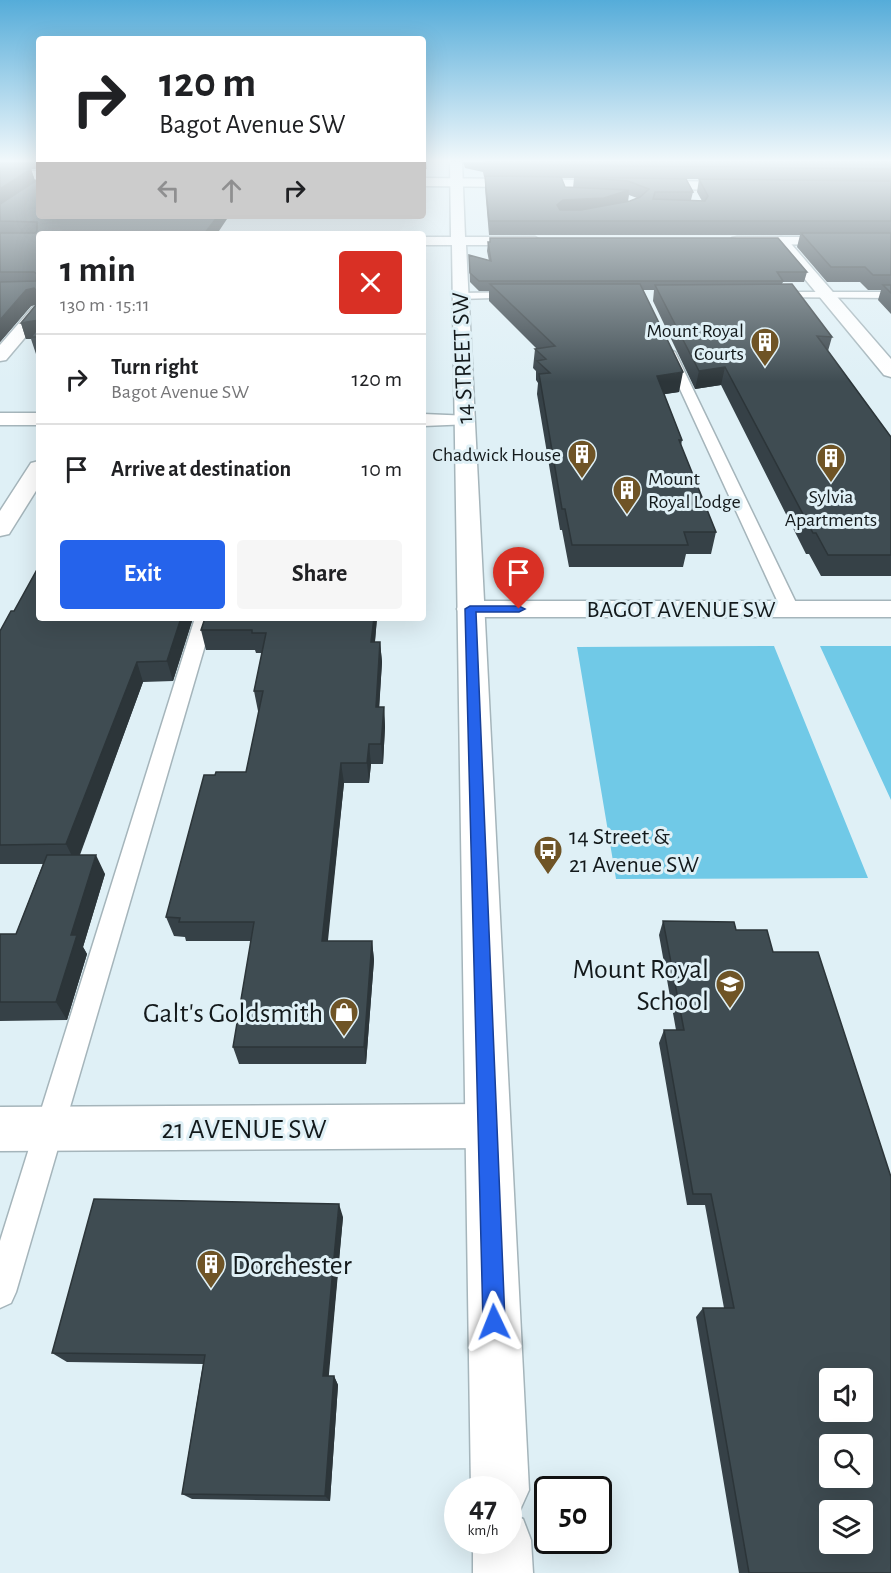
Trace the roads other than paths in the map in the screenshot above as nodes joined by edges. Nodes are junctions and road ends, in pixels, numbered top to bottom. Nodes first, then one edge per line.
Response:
1 (458, 235) edge
2 (426, 241) edge
3 (458, 241) junction
4 (547, 241) edge
5 (722, 241) edge
6 (781, 241) junction
7 (891, 241) edge
8 (891, 294) edge
9 (535, 295) edge
10 (762, 295) edge
11 (826, 295) junction
12 (459, 296) junction
13 (36, 314) edge
14 (662, 337) edge
15 (0, 356) edge
16 (891, 371) edge
17 (0, 419) edge
18 (36, 419) edge
19 (426, 420) edge
20 (464, 420) junction
21 (36, 473) edge
22 (0, 530) edge
23 (470, 609) junction
24 (790, 609) junction
25 (891, 609) edge
26 (203, 621) edge
27 (488, 1126) junction
28 (49, 1128) junction
29 (0, 1129) edge
30 (0, 1292) edge
31 (500, 1476) edge
32 (502, 1554) edge
33 (503, 1573) edge

1 - 3 main road, 14 STREET SW
2 - 3 main road
3 - 4 main road
3 - 12 main road, 14 STREET SW
5 - 6 main road
6 - 7 main road
6 - 11 main road
8 - 11 lane
9 - 12 lane
10 - 11 lane
11 - 16 main road
12 - 20 main road, 14 STREET SW
13 - 15 main road
14 - 24 lane
17 - 18 main road
19 - 20 main road
20 - 23 main road, 14 STREET SW
21 - 22 main road
23 - 24 main road, BAGOT AVENUE SW
23 - 27 main road, 14 STREET SW
24 - 25 main road, BAGOT AVENUE SW
26 - 28 lane
27 - 28 main road, 21 AVENUE SW
27 - 31 main road, 14 STREET SW
28 - 29 main road, 21 AVENUE SW
28 - 30 lane
32 - 33 main road

